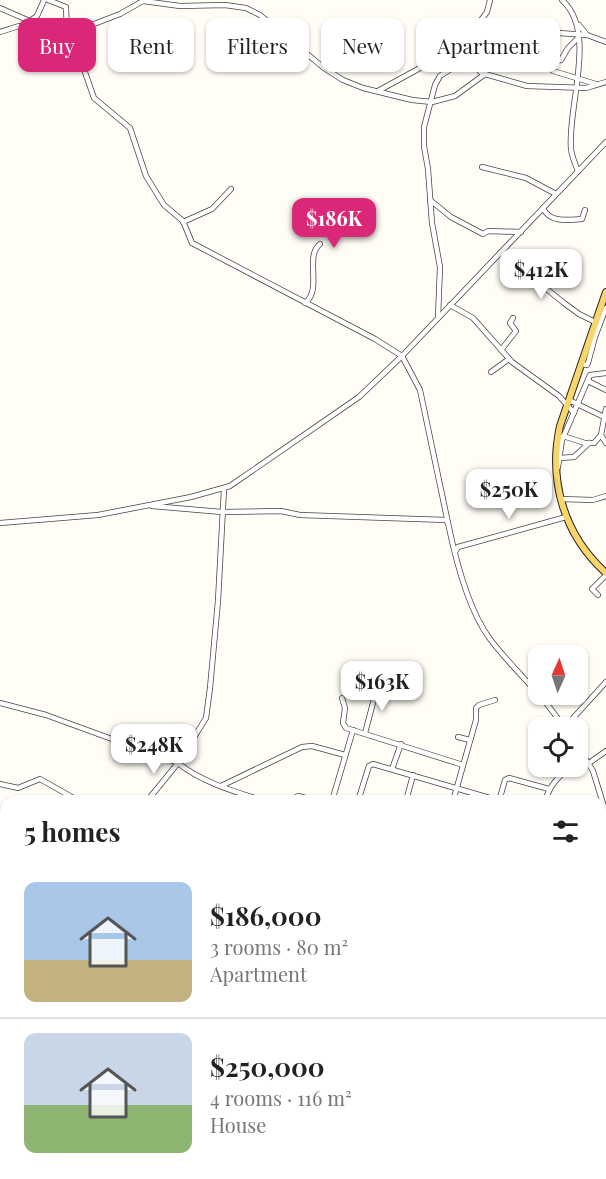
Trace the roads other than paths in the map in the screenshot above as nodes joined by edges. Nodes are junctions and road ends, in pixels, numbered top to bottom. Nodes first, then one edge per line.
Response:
1 (46, 0) edge
2 (490, 0) edge
3 (562, 0) edge
4 (0, 8) edge
5 (26, 18) edge
6 (34, 18) edge
7 (66, 18) edge
8 (482, 18) edge
9 (96, 23) edge
10 (18, 27) edge
11 (0, 32) edge
12 (560, 34) edge
13 (582, 35) junction
14 (606, 42) edge
15 (560, 60) edge
16 (416, 70) edge
17 (84, 72) edge
18 (444, 72) edge
19 (481, 72) edge
20 (556, 72) edge
21 (484, 75) junction
22 (577, 77) junction
23 (606, 82) edge
24 (599, 85) junction
25 (576, 88) junction
26 (378, 91) junction
27 (432, 102) junction
28 (606, 142) edge
29 (482, 167) dead end
30 (578, 171) junction
31 (231, 189) dead end
32 (556, 194) junction
33 (430, 200) junction
34 (543, 208) junction
35 (585, 210) dead end
36 (183, 222) junction
37 (521, 232) junction
38 (316, 252) dead end
39 (500, 254) junction
40 (606, 292) edge
41 (305, 303) junction
42 (450, 305) junction
43 (605, 312) edge
44 (438, 317) junction
45 (513, 318) dead end
46 (595, 322) junction
47 (593, 336) junction
48 (501, 350) junction
49 (402, 356) junction
50 (508, 358) junction
51 (491, 372) dead end
52 (606, 373) edge
53 (588, 381) junction
54 (606, 390) edge
55 (568, 402) junction
56 (579, 403) junction
57 (574, 412) junction
58 (605, 414) edge
59 (563, 418) junction
60 (571, 420) junction
61 (563, 436) junction
62 (603, 437) edge
63 (606, 442) edge
64 (589, 443) junction
65 (560, 458) junction
66 (556, 472) junction
67 (224, 489) junction
68 (606, 496) edge
69 (560, 499) junction
70 (147, 505) junction
71 (222, 512) junction
72 (566, 517) junction
73 (0, 523) edge
74 (448, 523) junction
75 (452, 544) junction
76 (458, 547) junction
77 (455, 552) junction
78 (606, 574) edge
79 (598, 595) dead end
80 (606, 682) edge
81 (378, 684) dead end
82 (342, 698) dead end
83 (495, 700) dead end
84 (0, 703) edge
85 (556, 717) edge
86 (574, 717) edge
87 (353, 730) junction
88 (365, 734) junction
89 (458, 737) dead end
90 (470, 740) junction
91 (401, 744) junction
92 (606, 751) edge
93 (345, 755) junction
94 (178, 763) junction
95 (589, 763) joint
96 (463, 765) junction
97 (392, 769) junction
98 (413, 775) junction
99 (559, 777) edge
100 (0, 784) edge
101 (221, 786) junction
102 (457, 788) junction
103 (549, 789) junction
104 (68, 795) edge
105 (152, 795) edge
106 (247, 795) edge
107 (334, 795) edge
108 (360, 795) edge
109 (408, 795) edge
110 (455, 795) edge
111 (480, 795) edge
112 (501, 795) edge
113 (547, 795) edge
114 (601, 795) edge

1 - 6 street
1 - 7 street
2 - 8 street
3 - 13 street
4 - 5 street
9 - 26 street
10 - 11 street
12 - 13 street
13 - 14 street
13 - 15 street
13 - 22 street
16 - 26 street
17 - 36 street
18 - 27 street
19 - 21 street
20 - 22 street
21 - 25 street
21 - 27 street
22 - 24 street
22 - 25 street
23 - 24 street
24 - 25 street
25 - 30 street
26 - 27 street
27 - 33 street
28 - 30 street
29 - 32 street
30 - 32 street
31 - 36 street
32 - 34 street
33 - 37 street
33 - 44 street
34 - 35 street
34 - 37 street
36 - 41 street
37 - 39 street
38 - 41 street
39 - 42 street
39 - 46 street
40 - 46 main road
41 - 49 street
42 - 44 street
42 - 48 street
43 - 47 street
44 - 49 street
45 - 48 street
46 - 47 main road
47 - 55 main road
48 - 50 street
49 - 67 street
49 - 74 street
50 - 51 street
50 - 55 street
52 - 53 street
53 - 54 street
53 - 56 street
55 - 56 street
55 - 57 street
55 - 59 main road
56 - 57 street
56 - 58 street
57 - 60 street
58 - 62 street
59 - 60 street
59 - 66 main road
60 - 61 street
61 - 64 street
61 - 65 street
62 - 63 street
62 - 64 street
64 - 65 street
65 - 66 street
66 - 69 main road
67 - 70 street
67 - 71 street
68 - 69 street
69 - 72 main road
70 - 71 street
70 - 73 street
71 - 74 street
71 - 94 street
72 - 76 street
72 - 78 main road
74 - 75 street
75 - 76 street
75 - 77 street
76 - 77 street
77 - 85 street
78 - 79 street
80 - 86 street
81 - 88 street
82 - 87 street
83 - 90 street
84 - 94 street
87 - 88 street
87 - 93 street
88 - 91 street
89 - 90 street
90 - 96 street
91 - 96 street
91 - 97 street
92 - 95 street
93 - 101 street
93 - 107 street
94 - 101 street
94 - 105 street
95 - 114 street
96 - 102 street
97 - 98 street
97 - 108 street
98 - 102 street
98 - 109 street
99 - 103 street
100 - 104 street
101 - 106 street
102 - 110 street
102 - 111 street
103 - 112 street
103 - 113 street

